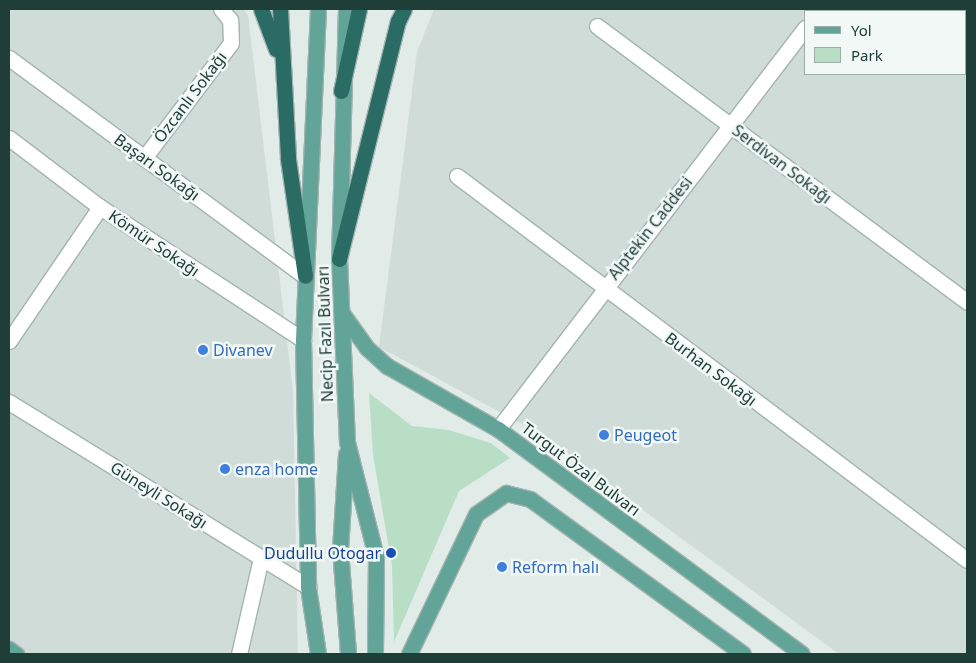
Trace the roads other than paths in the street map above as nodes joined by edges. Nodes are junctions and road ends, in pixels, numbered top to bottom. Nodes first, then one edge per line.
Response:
1 (221, 9) edge
2 (261, 9) edge
3 (280, 9) edge
4 (318, 9) edge
5 (346, 9) edge
6 (359, 9) edge
7 (404, 9) edge
8 (597, 26) dead end
9 (804, 29) edge
10 (9, 58) edge
11 (341, 91) junction
12 (730, 126) junction
13 (9, 138) edge
14 (144, 158) junction
15 (288, 159) junction
16 (457, 176) dead end
17 (100, 207) junction
18 (339, 259) junction
19 (305, 276) junction
20 (603, 288) junction
21 (967, 302) edge
22 (342, 313) junction
23 (304, 340) junction
24 (9, 341) edge
25 (9, 402) edge
26 (498, 429) junction
27 (347, 442) junction
28 (261, 558) junction
29 (967, 560) edge
30 (308, 587) junction
31 (9, 649) edge
32 (16, 654) edge
33 (238, 654) edge
34 (318, 654) edge
35 (348, 654) edge
36 (375, 654) edge
37 (409, 654) edge
38 (743, 654) edge
39 (802, 654) edge

1 - 14 street, Özcanlı Sokağı
2 - 15 highway
3 - 15 highway
4 - 19 main road, Necip Fazıl Bulvarı
5 - 11 main road, Necip Fazıl Bulvarı
6 - 11 highway
7 - 18 highway
8 - 12 street, Serdivan Sokağı
9 - 12 street, Alptekin Caddesi
10 - 14 street, Başarı Sokağı
11 - 18 main road, Necip Fazıl Bulvarı
12 - 20 street, Alptekin Caddesi
12 - 21 street, Serdivan Sokağı
13 - 17 street, Kömür Sokağı
14 - 19 street, Başarı Sokağı
15 - 19 highway
16 - 20 street, Burhan Sokağı
17 - 23 street, Kömür Sokağı
17 - 24 street
18 - 22 main road, Necip Fazıl Bulvarı
19 - 23 main road, Necip Fazıl Bulvarı
20 - 26 street, Alptekin Caddesi
20 - 29 street, Burhan Sokağı
22 - 26 main road, Turgut Özal Bulvarı
22 - 27 main road, Necip Fazıl Bulvarı
23 - 30 main road, Necip Fazıl Bulvarı
25 - 28 street, Güneyli Sokağı
26 - 39 main road, Turgut Özal Bulvarı
27 - 35 main road
27 - 36 main road, Necip Fazıl Bulvarı
28 - 30 street, Güneyli Sokağı
28 - 33 street
30 - 34 main road, Necip Fazıl Bulvarı
31 - 32 main road
37 - 38 main road

